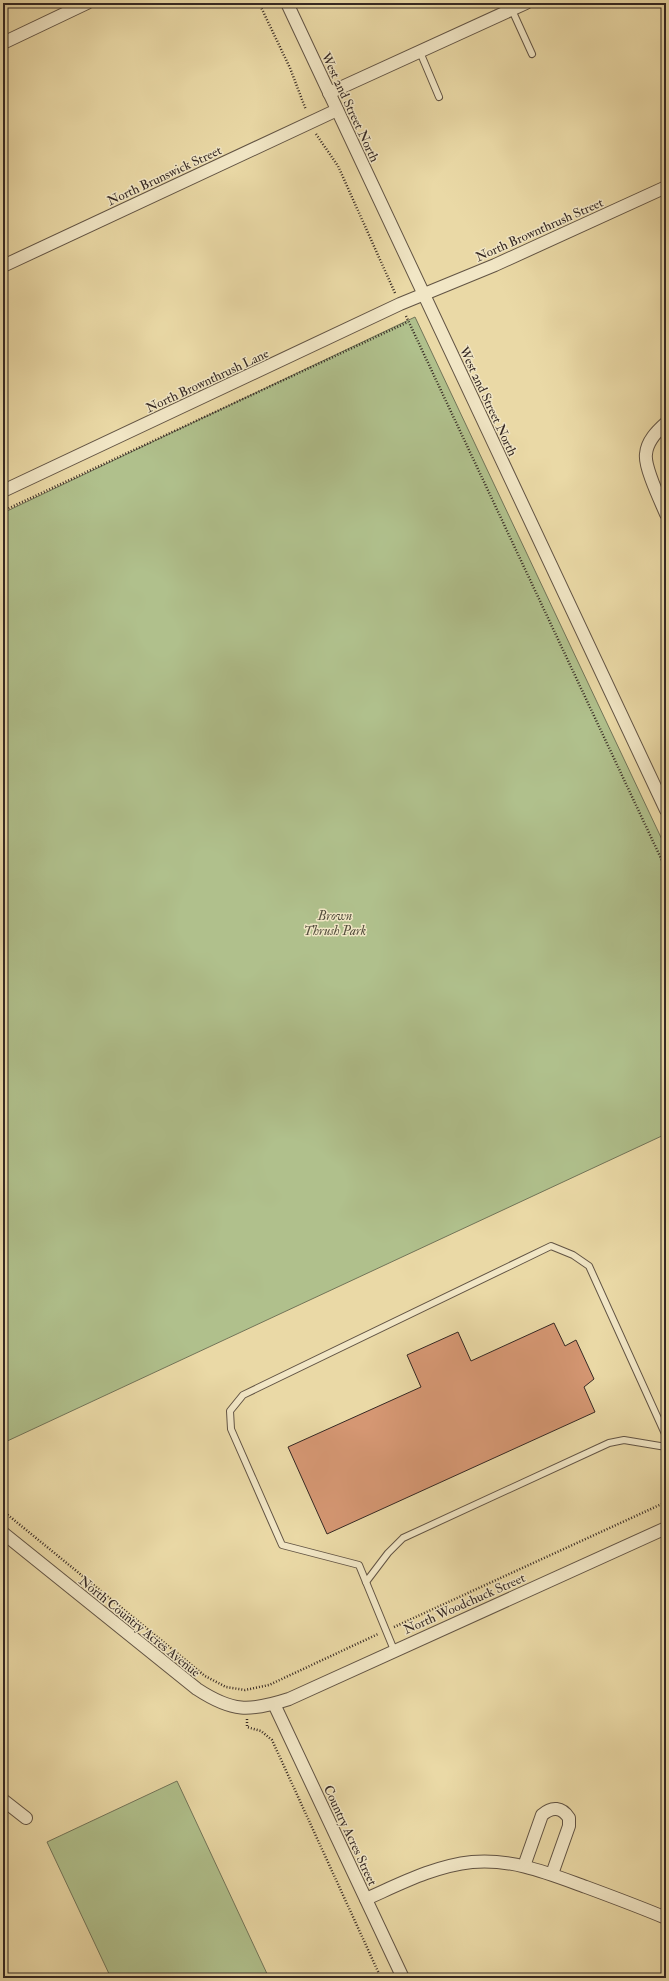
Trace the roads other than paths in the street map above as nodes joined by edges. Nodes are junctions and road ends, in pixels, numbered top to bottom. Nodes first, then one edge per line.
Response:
1 (87, 3) edge
2 (287, 3) edge
3 (526, 3) edge
4 (512, 10) junction
5 (3, 43) edge
6 (420, 52) junction
7 (532, 54) dead end
8 (329, 93) junction
9 (438, 97) dead end
10 (337, 110) junction
11 (666, 188) edge
12 (3, 266) edge
13 (423, 294) junction
14 (666, 423) edge
15 (3, 491) edge
16 (666, 514) edge
17 (666, 810) edge
18 (666, 1436) edge
19 (666, 1447) edge
20 (666, 1528) edge
21 (3, 1533) edge
22 (366, 1582) junction
23 (394, 1650) junction
24 (274, 1704) junction
25 (3, 1800) edge
26 (26, 1818) dead end
27 (524, 1866) junction
28 (552, 1874) junction
29 (366, 1899) junction
30 (666, 1918) edge
31 (403, 1978) edge

1 - 5 street
2 - 8 street, West 2nd Street North
3 - 4 street
4 - 6 street
4 - 7 lane
6 - 8 street
6 - 9 lane
8 - 10 street, West 2nd Street North
10 - 12 street, North Brunswick Street
10 - 13 street, West 2nd Street North
11 - 13 street, North Brownthrush Street
13 - 15 street, North Brownthrush Lane
13 - 17 street, West 2nd Street North
14 - 16 street
18 - 22 lane
19 - 22 lane
20 - 23 street, North Woodchuck Street
21 - 24 street, North Country Acres Avenue
22 - 23 lane
23 - 24 street, North Woodchuck Street
24 - 29 street, Country Acres Street
25 - 26 street
27 - 28 street
27 - 28 street
27 - 29 street
28 - 30 street
29 - 31 street, Country Acres Street

